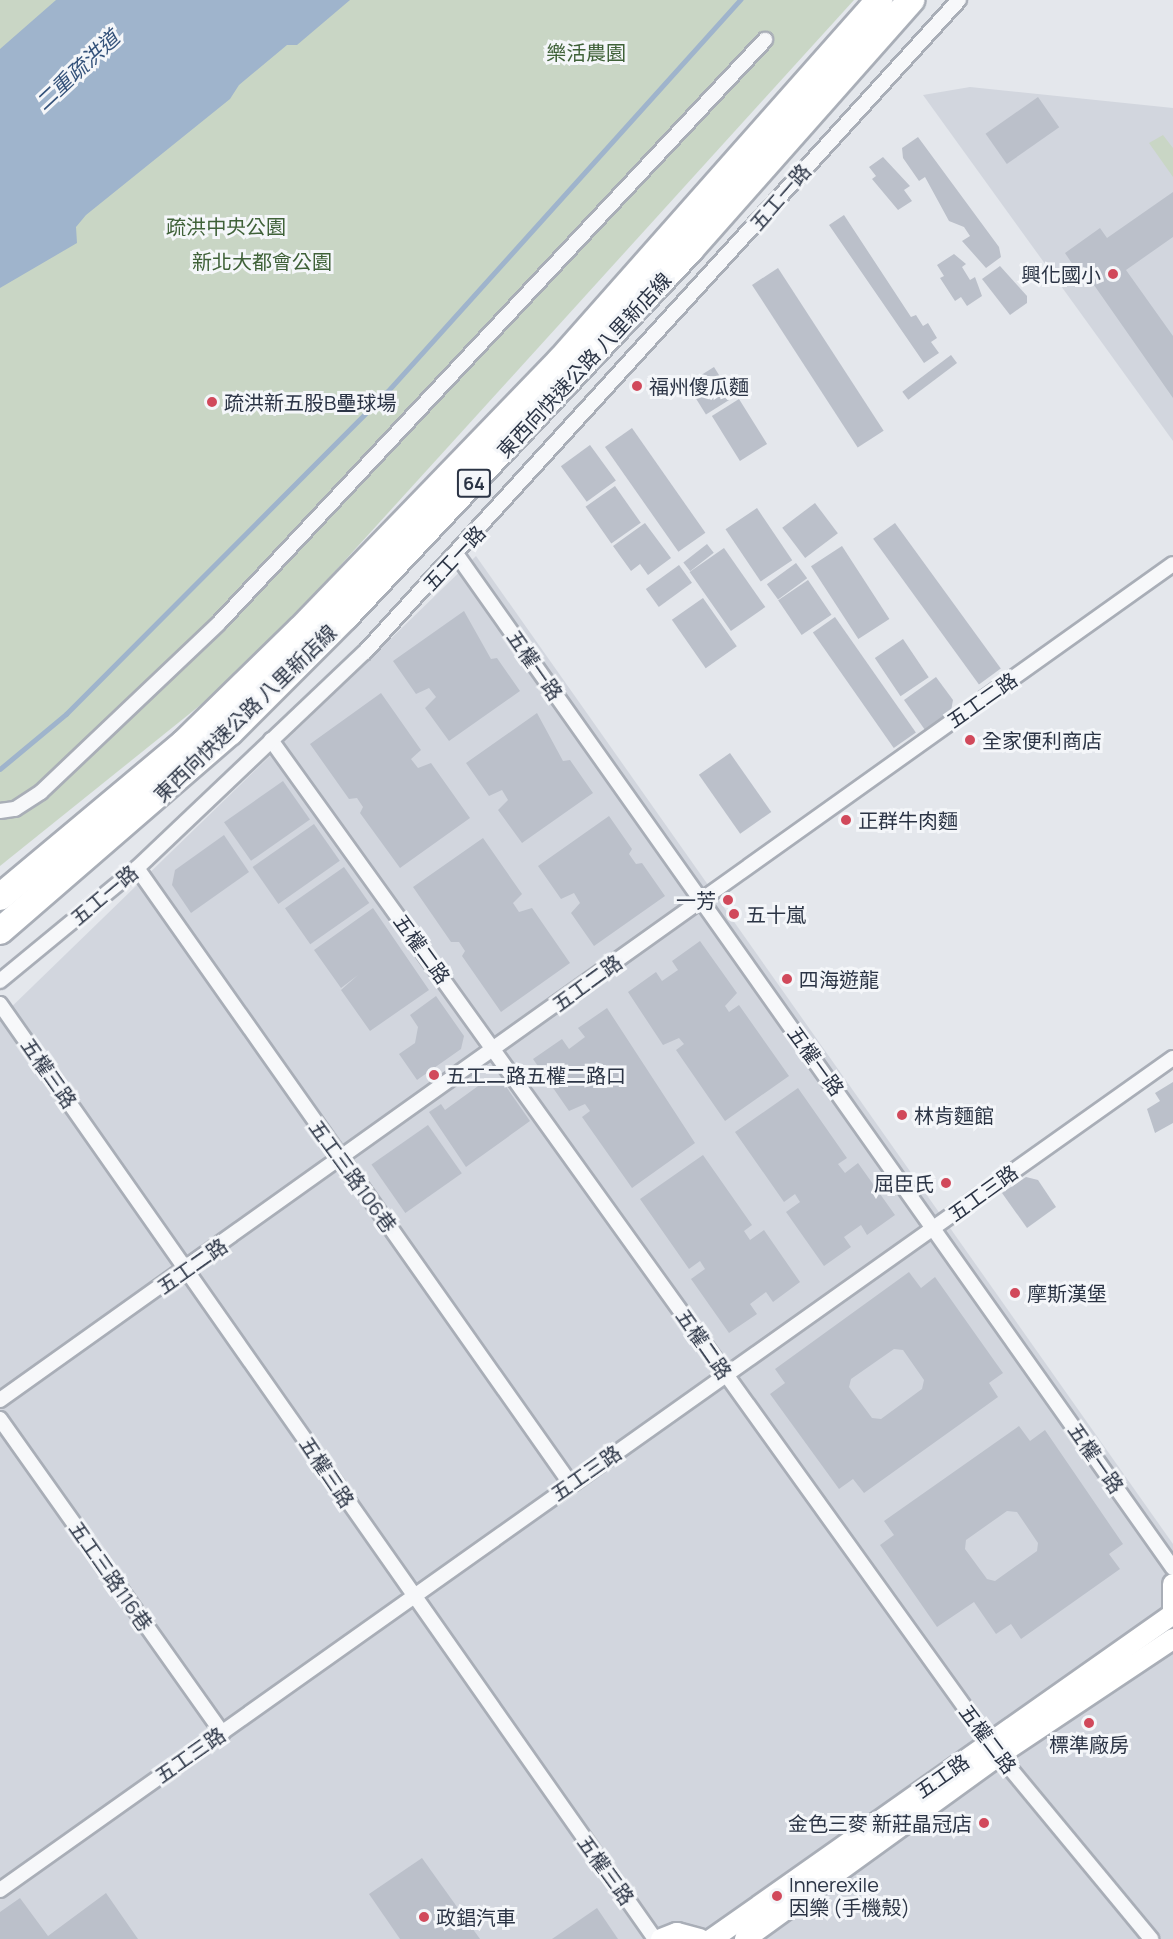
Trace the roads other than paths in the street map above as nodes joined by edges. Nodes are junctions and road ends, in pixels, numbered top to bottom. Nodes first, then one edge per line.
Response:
1 (879, 0) edge
2 (911, 0) edge
3 (959, 0) edge
4 (765, 40) dead end
5 (457, 555) junction
6 (1173, 564) edge
7 (271, 740) junction
8 (0, 811) edge
9 (137, 868) junction
10 (0, 897) edge
11 (703, 902) junction
12 (0, 931) edge
13 (0, 981) edge
14 (0, 1004) edge
15 (495, 1050) junction
16 (1173, 1058) edge
17 (341, 1161) junction
18 (936, 1227) junction
19 (185, 1271) junction
20 (725, 1374) junction
21 (0, 1400) edge
22 (0, 1419) edge
23 (570, 1483) junction
24 (1173, 1568) edge
25 (1173, 1584) edge
26 (413, 1599) junction
27 (1173, 1612) edge
28 (1173, 1639) edge
29 (222, 1733) junction
30 (994, 1748) junction
31 (0, 1890) edge
32 (656, 1939) edge
33 (661, 1939) edge
34 (700, 1939) edge
35 (712, 1939) edge
36 (745, 1939) edge
37 (1151, 1939) edge

1 - 10 highway, 東西向快速公路 八里新店線 / 64
2 - 12 highway, 東西向快速公路 八里新店線 / 64
3 - 5 street, 五工一路
4 - 8 street
5 - 7 street, 五工一路
5 - 11 street, 五權一路
6 - 11 street, 五工二路
7 - 9 street, 五工一路
7 - 15 street, 五權二路
9 - 13 street, 五工一路
9 - 17 street, 五工三路106巷
11 - 15 street, 五工二路
11 - 18 street, 五權一路
14 - 19 street, 五權三路
15 - 17 street, 五工二路
15 - 20 street, 五權二路
16 - 18 street, 五工三路
17 - 19 street, 五工二路
17 - 23 street, 五工三路106巷
18 - 20 street, 五工三路
18 - 24 street, 五權一路
19 - 21 street, 五工二路
19 - 26 street, 五權三路
20 - 23 street, 五工三路
20 - 30 street, 五權二路
22 - 29 street, 五工三路116巷
23 - 26 street, 五工三路
25 - 27 street
26 - 29 street, 五工三路
26 - 32 street, 五權三路
27 - 30 street, 五工路
28 - 30 street, 五工路
29 - 31 street, 五工三路
30 - 35 street, 五工路
30 - 36 street, 五工路
30 - 37 street, 五權二路
33 - 34 street

